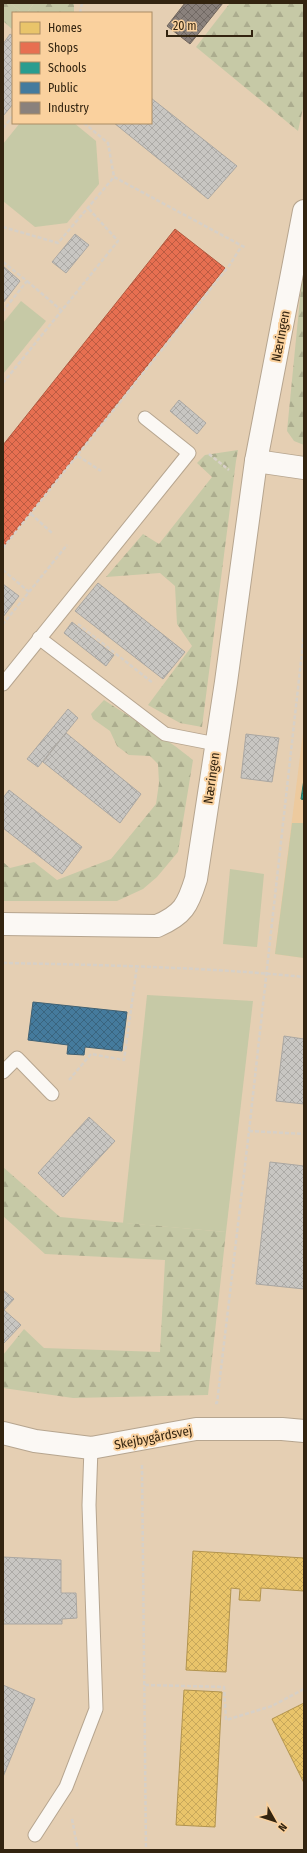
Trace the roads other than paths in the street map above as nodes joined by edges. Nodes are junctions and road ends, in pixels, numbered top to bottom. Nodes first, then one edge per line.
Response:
1 (304, 212) edge
2 (145, 418) dead end
3 (304, 468) edge
4 (254, 470) junction
5 (40, 638) junction
6 (3, 684) edge
7 (216, 744) junction
8 (3, 924) edge
9 (3, 1072) edge
10 (52, 1094) road end
11 (304, 1431) edge
12 (3, 1433) edge
13 (90, 1448) junction
14 (35, 1835) dead end

1 - 4 street, Næringen
2 - 5 lane
3 - 4 street
4 - 7 street, Næringen
5 - 6 lane
5 - 7 lane
7 - 8 street, Næringen
9 - 10 lane
11 - 13 street, Skejbygårdsvej
12 - 13 street, Skejbygårdsvej
13 - 14 lane

